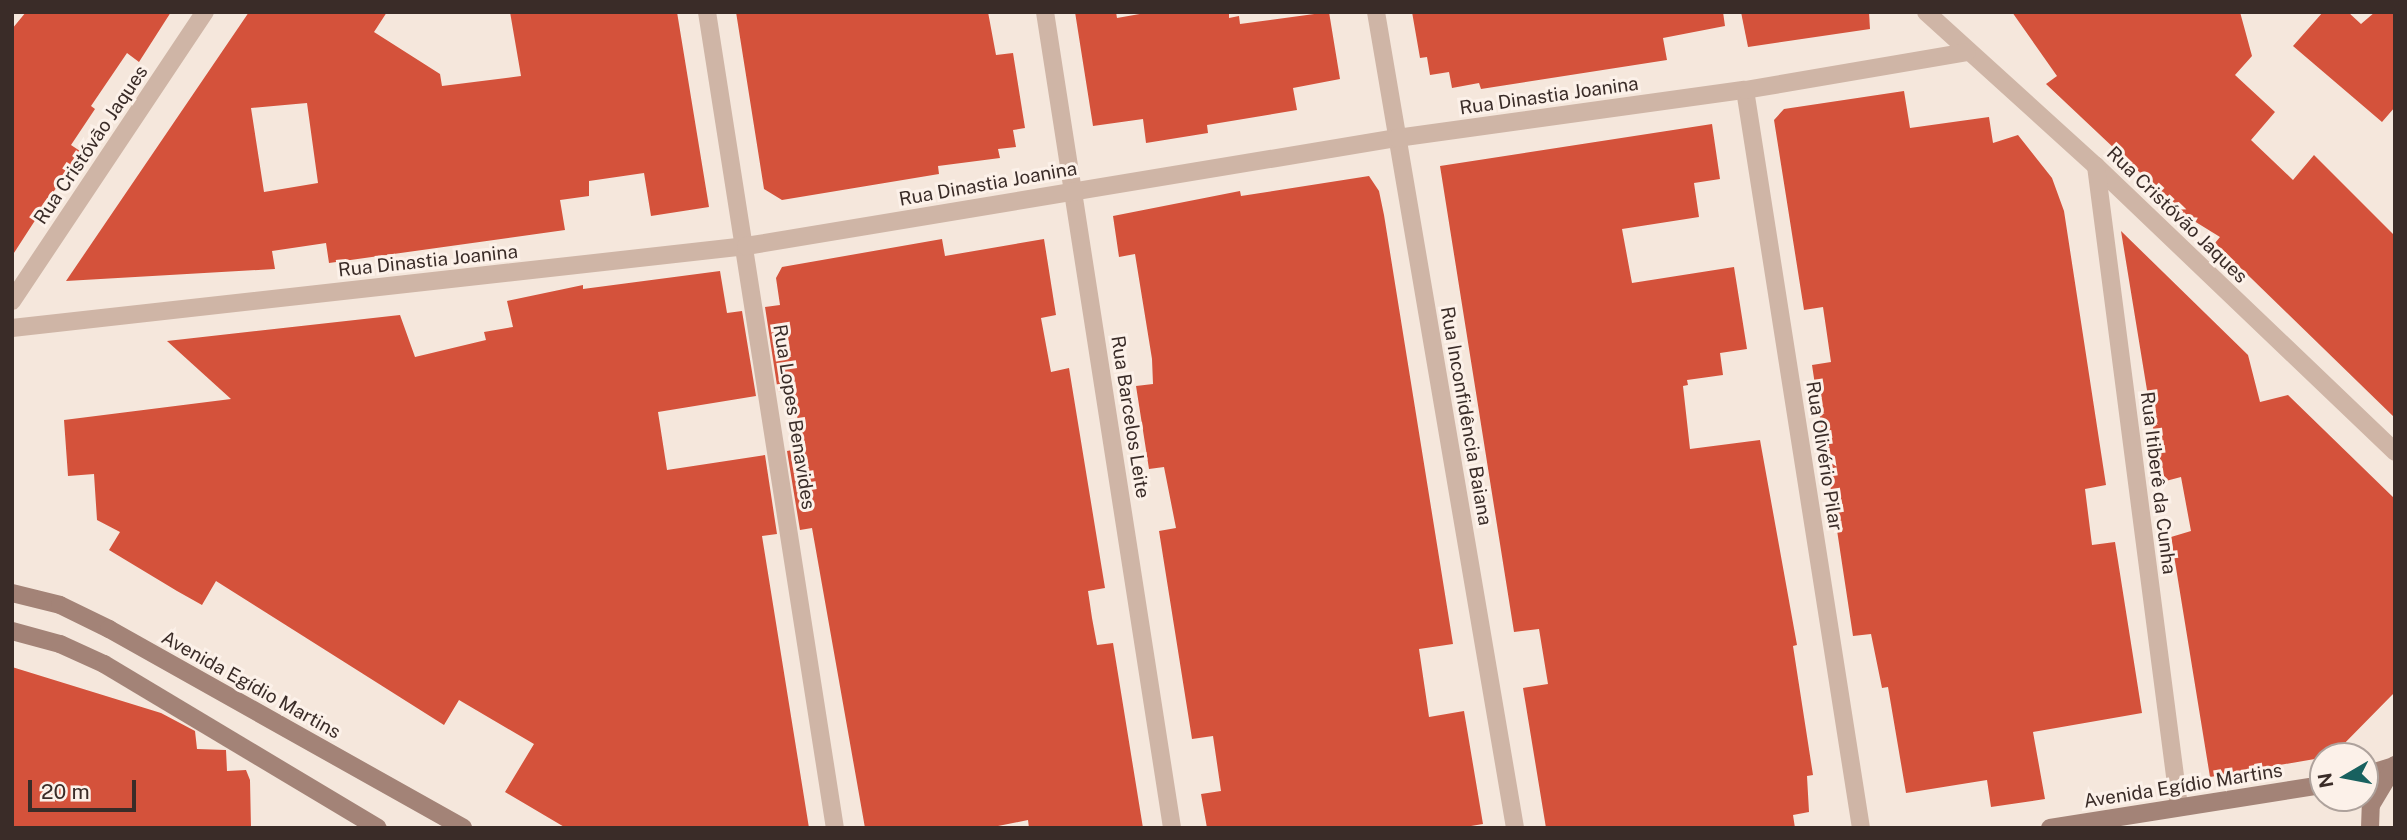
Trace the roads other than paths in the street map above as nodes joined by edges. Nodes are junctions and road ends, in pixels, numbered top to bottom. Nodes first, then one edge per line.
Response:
1 (205, 12) edge
2 (708, 12) edge
3 (1045, 12) edge
4 (1376, 12) edge
5 (1926, 12) edge
6 (1967, 52) junction
7 (1745, 90) junction
8 (1397, 138) junction
9 (2096, 166) junction
10 (1075, 190) junction
11 (747, 246) junction
12 (12, 301) edge
13 (12, 328) edge
14 (2395, 452) edge
15 (12, 593) edge
16 (12, 631) edge
17 (2395, 766) edge
18 (2309, 787) edge
19 (2179, 807) junction
20 (378, 828) edge
21 (463, 828) edge
22 (835, 828) edge
23 (1172, 828) edge
24 (1515, 828) edge
25 (1861, 828) edge
26 (2050, 828) edge
27 (2370, 828) edge

1 - 12 street, Rua Cristóvão Jaques
2 - 11 street, Rua Lopes Benavides
3 - 10 street, Rua Barcelos Leite
4 - 8 street, Rua Inconfidência Baiana
5 - 6 street, Rua Cristóvão Jaques
6 - 7 street, Rua Dinastia Joanina
6 - 9 street, Rua Cristóvão Jaques
7 - 8 street, Rua Dinastia Joanina
7 - 25 street, Rua Olivério Pilar
8 - 10 street, Rua Dinastia Joanina
8 - 24 street, Rua Inconfidência Baiana
9 - 14 street, Rua Cristóvão Jaques
9 - 19 street, Rua Itiberê da Cunha
10 - 11 street, Rua Dinastia Joanina
10 - 23 street, Rua Barcelos Leite
11 - 13 street, Rua Dinastia Joanina
11 - 22 street, Rua Lopes Benavides
15 - 21 main road, Avenida Egídio Martins
16 - 20 main road
17 - 27 main road
18 - 19 main road, Avenida Egídio Martins
19 - 26 main road, Avenida Egídio Martins

